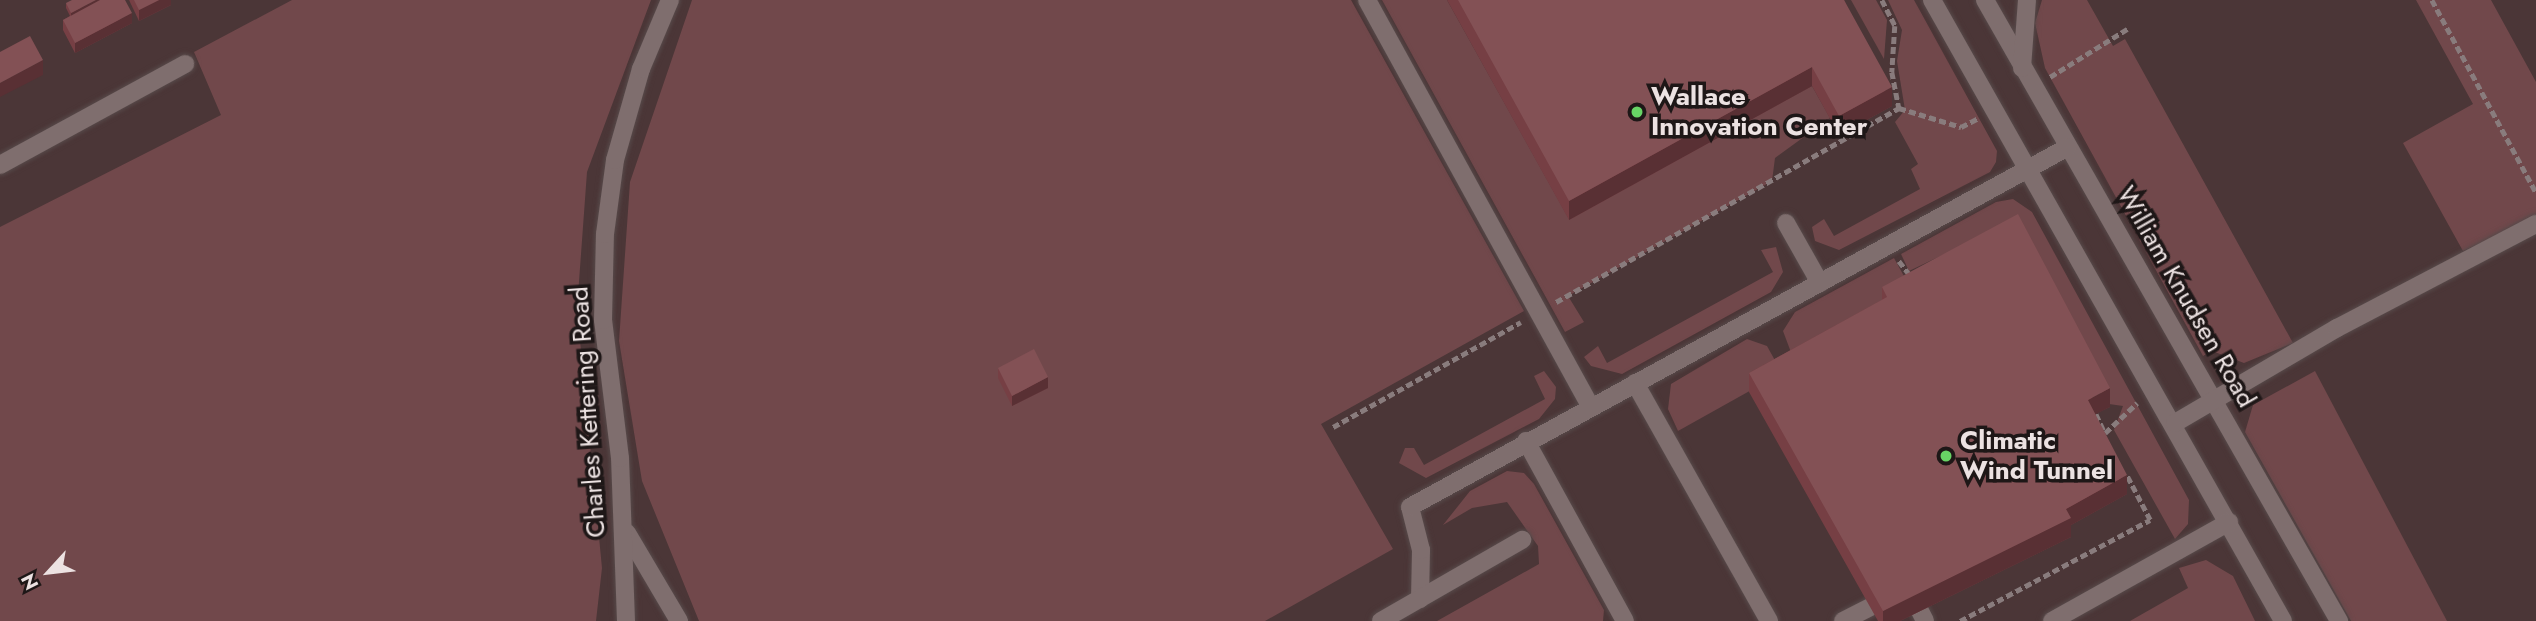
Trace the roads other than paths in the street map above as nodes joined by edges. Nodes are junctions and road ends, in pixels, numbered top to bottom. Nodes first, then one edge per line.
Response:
1 (670, 0) edge
2 (1367, 0) edge
3 (1985, 0) edge
4 (2027, 0) edge
5 (1935, 1) edge
6 (185, 64) dead end
7 (2022, 68) junction
8 (2068, 146) junction
9 (0, 165) edge
10 (2026, 172) junction
11 (1786, 223) dead end
12 (2536, 224) edge
13 (1820, 283) junction
14 (1635, 383) junction
15 (2216, 399) junction
16 (1591, 407) junction
17 (2175, 423) junction
18 (1526, 442) junction
19 (2229, 522) junction
20 (623, 527) junction
21 (1522, 540) dead end
22 (1420, 598) junction
23 (1870, 607) edge
24 (626, 621) edge
25 (679, 621) edge
26 (1381, 621) edge
27 (1625, 621) edge
28 (1769, 621) edge
29 (1843, 621) edge
30 (2052, 621) edge
31 (2283, 621) edge
32 (2339, 621) edge

1 - 20 lane, Charles Kettering Road
2 - 16 lane
3 - 7 lane, William Knudsen Road
4 - 7 lane
5 - 10 lane
6 - 9 lane
7 - 8 lane, William Knudsen Road
8 - 10 lane
8 - 15 lane, William Knudsen Road
10 - 13 lane
10 - 17 lane
11 - 13 lane
12 - 15 lane
13 - 14 lane
14 - 16 lane
14 - 28 lane
15 - 17 lane
15 - 32 lane, William Knudsen Road
16 - 18 lane
17 - 19 lane
18 - 22 lane
18 - 27 lane
19 - 30 lane
19 - 31 lane
20 - 24 lane, Charles Kettering Road
20 - 25 lane
21 - 22 lane
22 - 26 lane
23 - 29 lane

